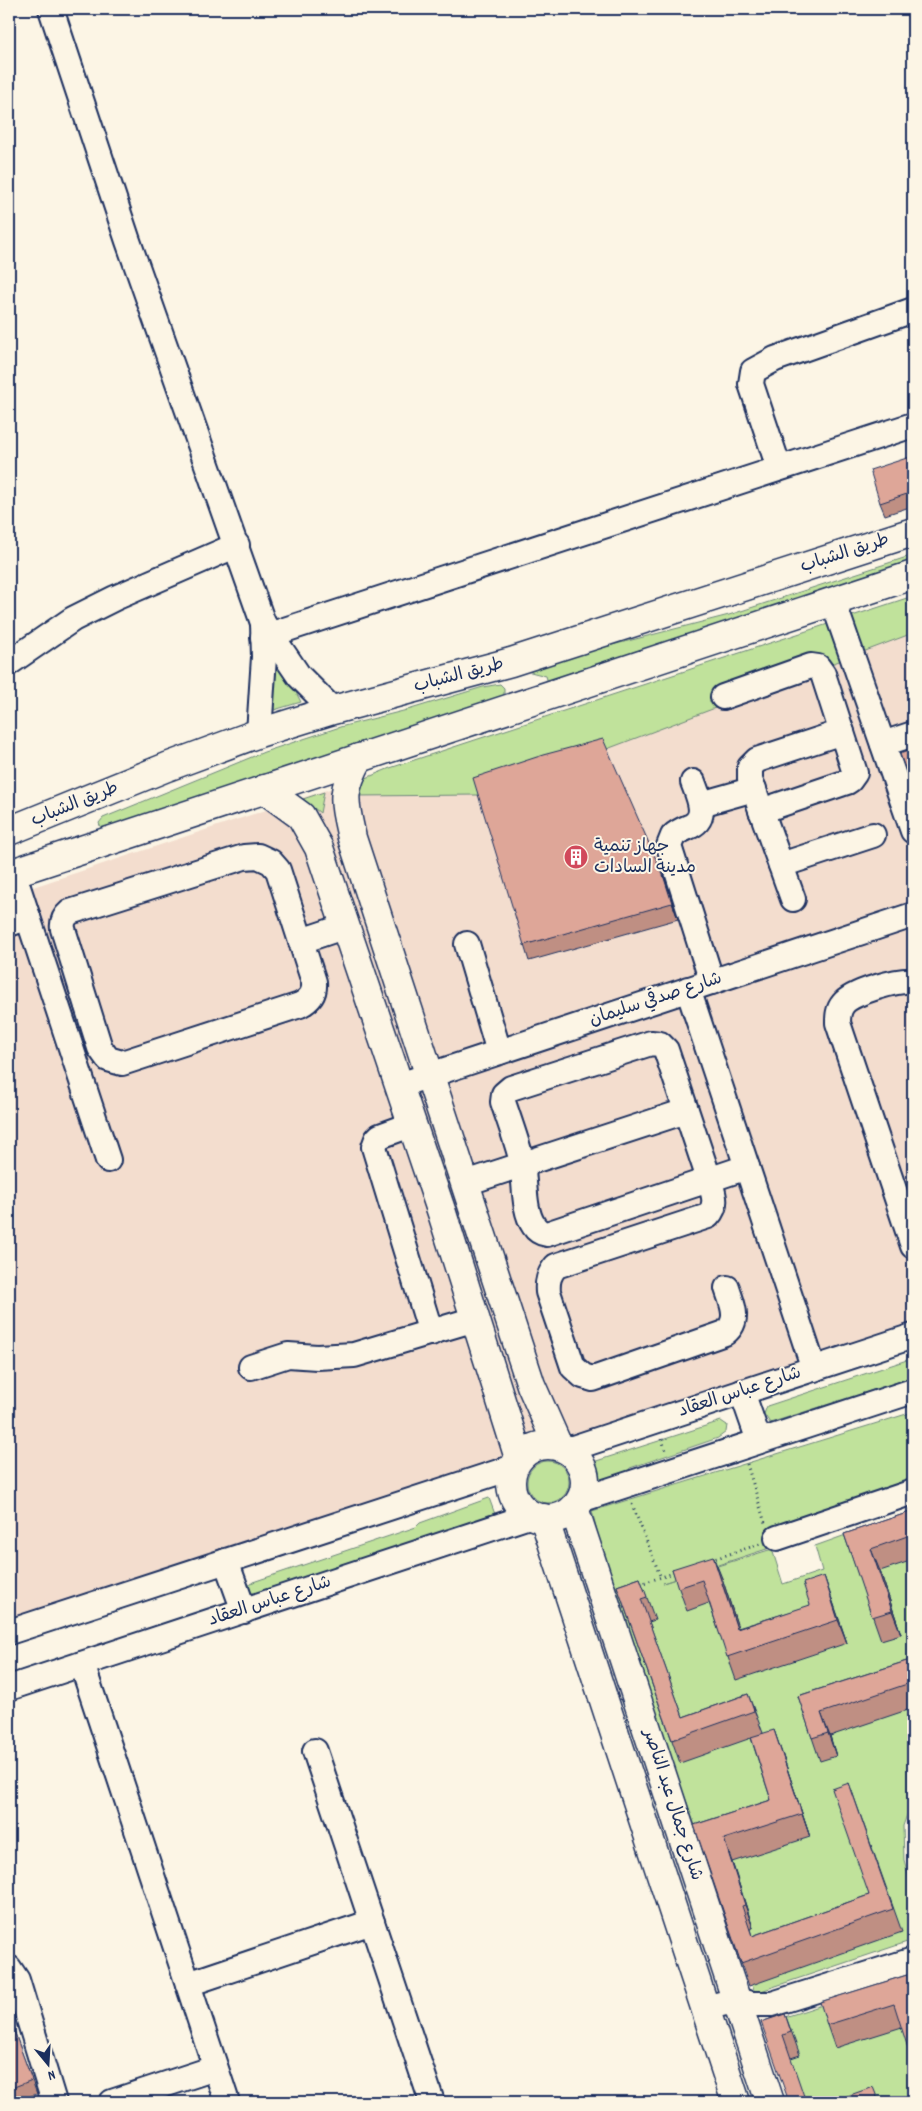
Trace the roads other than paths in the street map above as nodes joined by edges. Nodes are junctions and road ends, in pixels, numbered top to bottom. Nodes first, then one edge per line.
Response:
1 (51, 9) edge
2 (913, 310) edge
3 (913, 426) edge
4 (779, 468) junction
5 (913, 532) edge
6 (237, 545) junction
7 (913, 574) edge
8 (833, 601) junction
9 (266, 632) junction
10 (511, 662) junction
11 (9, 663) edge
12 (722, 697) dead end
13 (525, 703) junction
14 (333, 710) junction
15 (842, 732) junction
16 (260, 733) junction
17 (913, 734) edge
18 (883, 744) junction
19 (359, 758) junction
20 (693, 782) dead end
21 (264, 789) junction
22 (757, 800) junction
23 (701, 804) junction
24 (74, 805) junction
25 (9, 831) edge
26 (913, 831) edge
27 (873, 834) dead end
28 (352, 838) junction
29 (92, 846) junction
30 (319, 848) junction
31 (781, 865) junction
32 (11, 873) edge
33 (793, 899) dead end
34 (913, 915) edge
35 (18, 920) edge
36 (346, 926) junction
37 (301, 941) junction
38 (467, 944) dead end
39 (913, 981) edge
40 (712, 982) junction
41 (688, 990) junction
42 (500, 1052) junction
43 (430, 1075) junction
44 (400, 1085) junction
45 (686, 1111) junction
46 (413, 1124) junction
47 (108, 1160) dead end
48 (522, 1165) junction
49 (747, 1167) junction
50 (709, 1180) junction
51 (470, 1194) junction
52 (442, 1213) junction
53 (913, 1246) edge
54 (727, 1288) dead end
55 (475, 1319) junction
56 (431, 1333) junction
57 (913, 1336) edge
58 (251, 1367) dead end
59 (814, 1369) junction
60 (913, 1391) edge
61 (742, 1392) junction
62 (750, 1444) junction
63 (562, 1448) junction
64 (516, 1463) junction
65 (913, 1492) edge
66 (577, 1504) junction
67 (538, 1517) junction
68 (774, 1539) road end
69 (226, 1561) junction
70 (244, 1611) junction
71 (9, 1632) edge
72 (82, 1664) junction
73 (9, 1688) edge
74 (315, 1751) dead end
75 (372, 1922) junction
76 (913, 1960) edge
77 (9, 1968) edge
78 (188, 1984) junction
79 (737, 2000) junction
80 (772, 2004) junction
81 (705, 2008) junction
82 (748, 2035) junction
83 (718, 2046) junction
84 (215, 2068) junction
85 (54, 2102) edge
86 (112, 2102) edge
87 (227, 2102) edge
88 (432, 2102) edge
89 (736, 2102) edge
90 (770, 2102) edge

1 - 6 street
2 - 4 street
3 - 4 street
4 - 9 street
5 - 10 main road, طريق الشباب
6 - 9 street
6 - 11 street
7 - 8 main road
8 - 13 main road
8 - 18 street
9 - 14 street
9 - 16 street
10 - 13 main road
10 - 14 main road, طريق الشباب
12 - 15 street
13 - 19 main road
14 - 16 main road, طريق الشباب
15 - 22 street
15 - 22 street
16 - 24 main road, طريق الشباب
17 - 18 street
18 - 26 street
19 - 21 main road
19 - 28 main road
20 - 23 street
21 - 29 main road
21 - 30 main road
22 - 23 street
22 - 31 street
23 - 40 street
24 - 25 main road, طريق الشباب
24 - 29 main road
27 - 31 street
28 - 30 main road
28 - 43 main road
29 - 32 main road
30 - 36 main road
31 - 33 street
32 - 35 street
34 - 40 street, شارع صدقي سليمان
35 - 47 street
36 - 37 street
36 - 44 main road
37 - 37 street
38 - 42 street
39 - 53 street
40 - 41 street, شارع صدقي سليمان
41 - 42 street, شارع صدقي سليمان
41 - 49 street
42 - 43 street, شارع صدقي سليمان
43 - 44 street, شارع صدقي سليمان
43 - 51 main road
44 - 46 main road
45 - 48 street
45 - 48 street
45 - 50 street
46 - 52 main road
46 - 56 street
48 - 50 street
48 - 51 street
49 - 50 street
49 - 59 street
50 - 54 street
51 - 52 main road
51 - 63 main road
52 - 55 main road
55 - 56 street
55 - 64 main road
56 - 58 street
57 - 59 street, شارع عباس العقاد
59 - 61 street, شارع عباس العقاد
60 - 62 street
61 - 62 street
61 - 63 street, شارع عباس العقاد
62 - 66 street
63 - 64 main road
63 - 66 main road
64 - 67 main road
64 - 69 street
65 - 68 street
66 - 67 main road
66 - 79 main road, شارع جمال عبد الناصر
67 - 70 street, شارع عباس العقاد
67 - 81 main road, شارع جمال عبد الناصر
69 - 70 street
69 - 71 street
70 - 72 street, شارع عباس العقاد
72 - 73 street, شارع عباس العقاد
72 - 78 street
74 - 75 street
75 - 78 street
75 - 88 street
76 - 80 street
77 - 85 street
78 - 84 street
79 - 80 street
79 - 81 street
79 - 82 main road, شارع جمال عبد الناصر
80 - 82 street
81 - 83 main road, شارع جمال عبد الناصر
82 - 83 street
82 - 90 main road, شارع جمال عبد الناصر
83 - 89 main road, شارع جمال عبد الناصر
84 - 86 street
84 - 87 street

